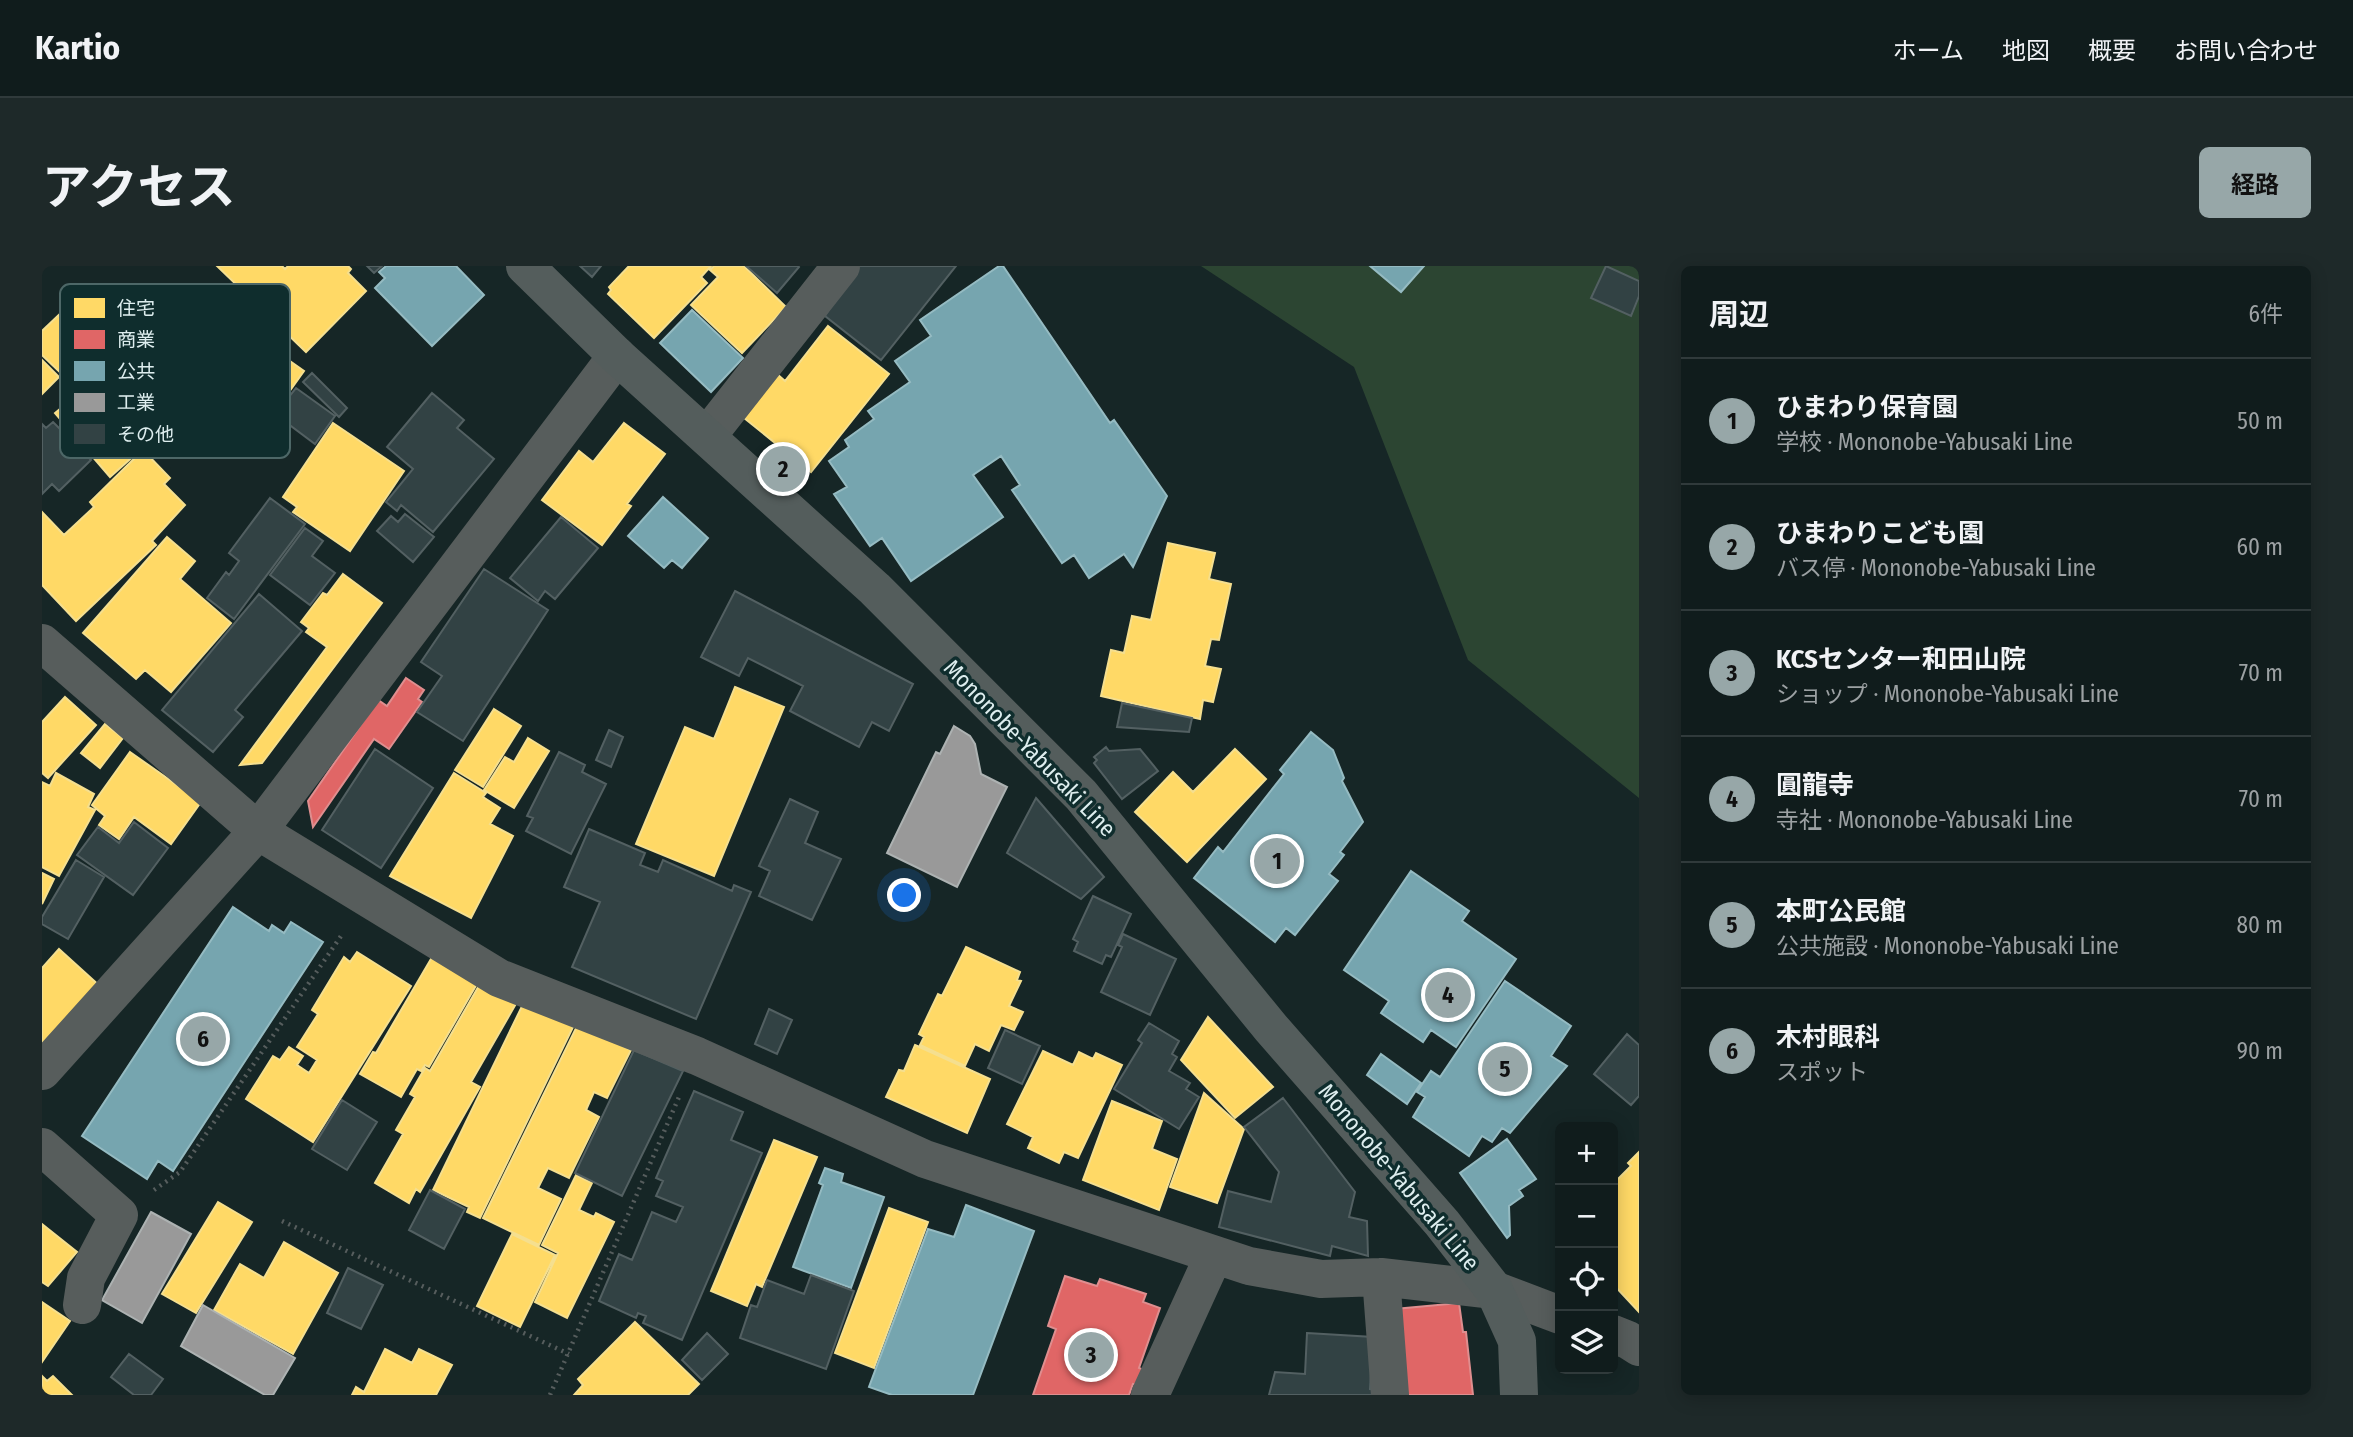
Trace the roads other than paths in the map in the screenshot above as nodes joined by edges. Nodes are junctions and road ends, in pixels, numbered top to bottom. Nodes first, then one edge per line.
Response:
1 (525, 266) edge
2 (841, 266) edge
3 (617, 355) junction
4 (708, 435) junction
5 (42, 643) edge
6 (258, 831) junction
7 (42, 1071) edge
8 (42, 1147) edge
9 (1214, 1255) junction
10 (1381, 1277) junction
11 (1494, 1290) junction
12 (82, 1305) dead end
13 (1555, 1313) edge
14 (1618, 1336) edge
15 (1639, 1348) edge
16 (1150, 1395) edge
17 (1390, 1395) edge
18 (1519, 1395) edge

1 - 3 main road, Mononobe-Yabusaki Line
2 - 4 street
3 - 4 main road, Mononobe-Yabusaki Line
3 - 6 street
4 - 11 main road, Mononobe-Yabusaki Line
5 - 6 street
6 - 7 street
6 - 9 street
8 - 12 street
9 - 10 street
9 - 16 street
10 - 11 street
10 - 17 street
11 - 13 street
11 - 18 main road, Mononobe-Yabusaki Line
14 - 15 street

